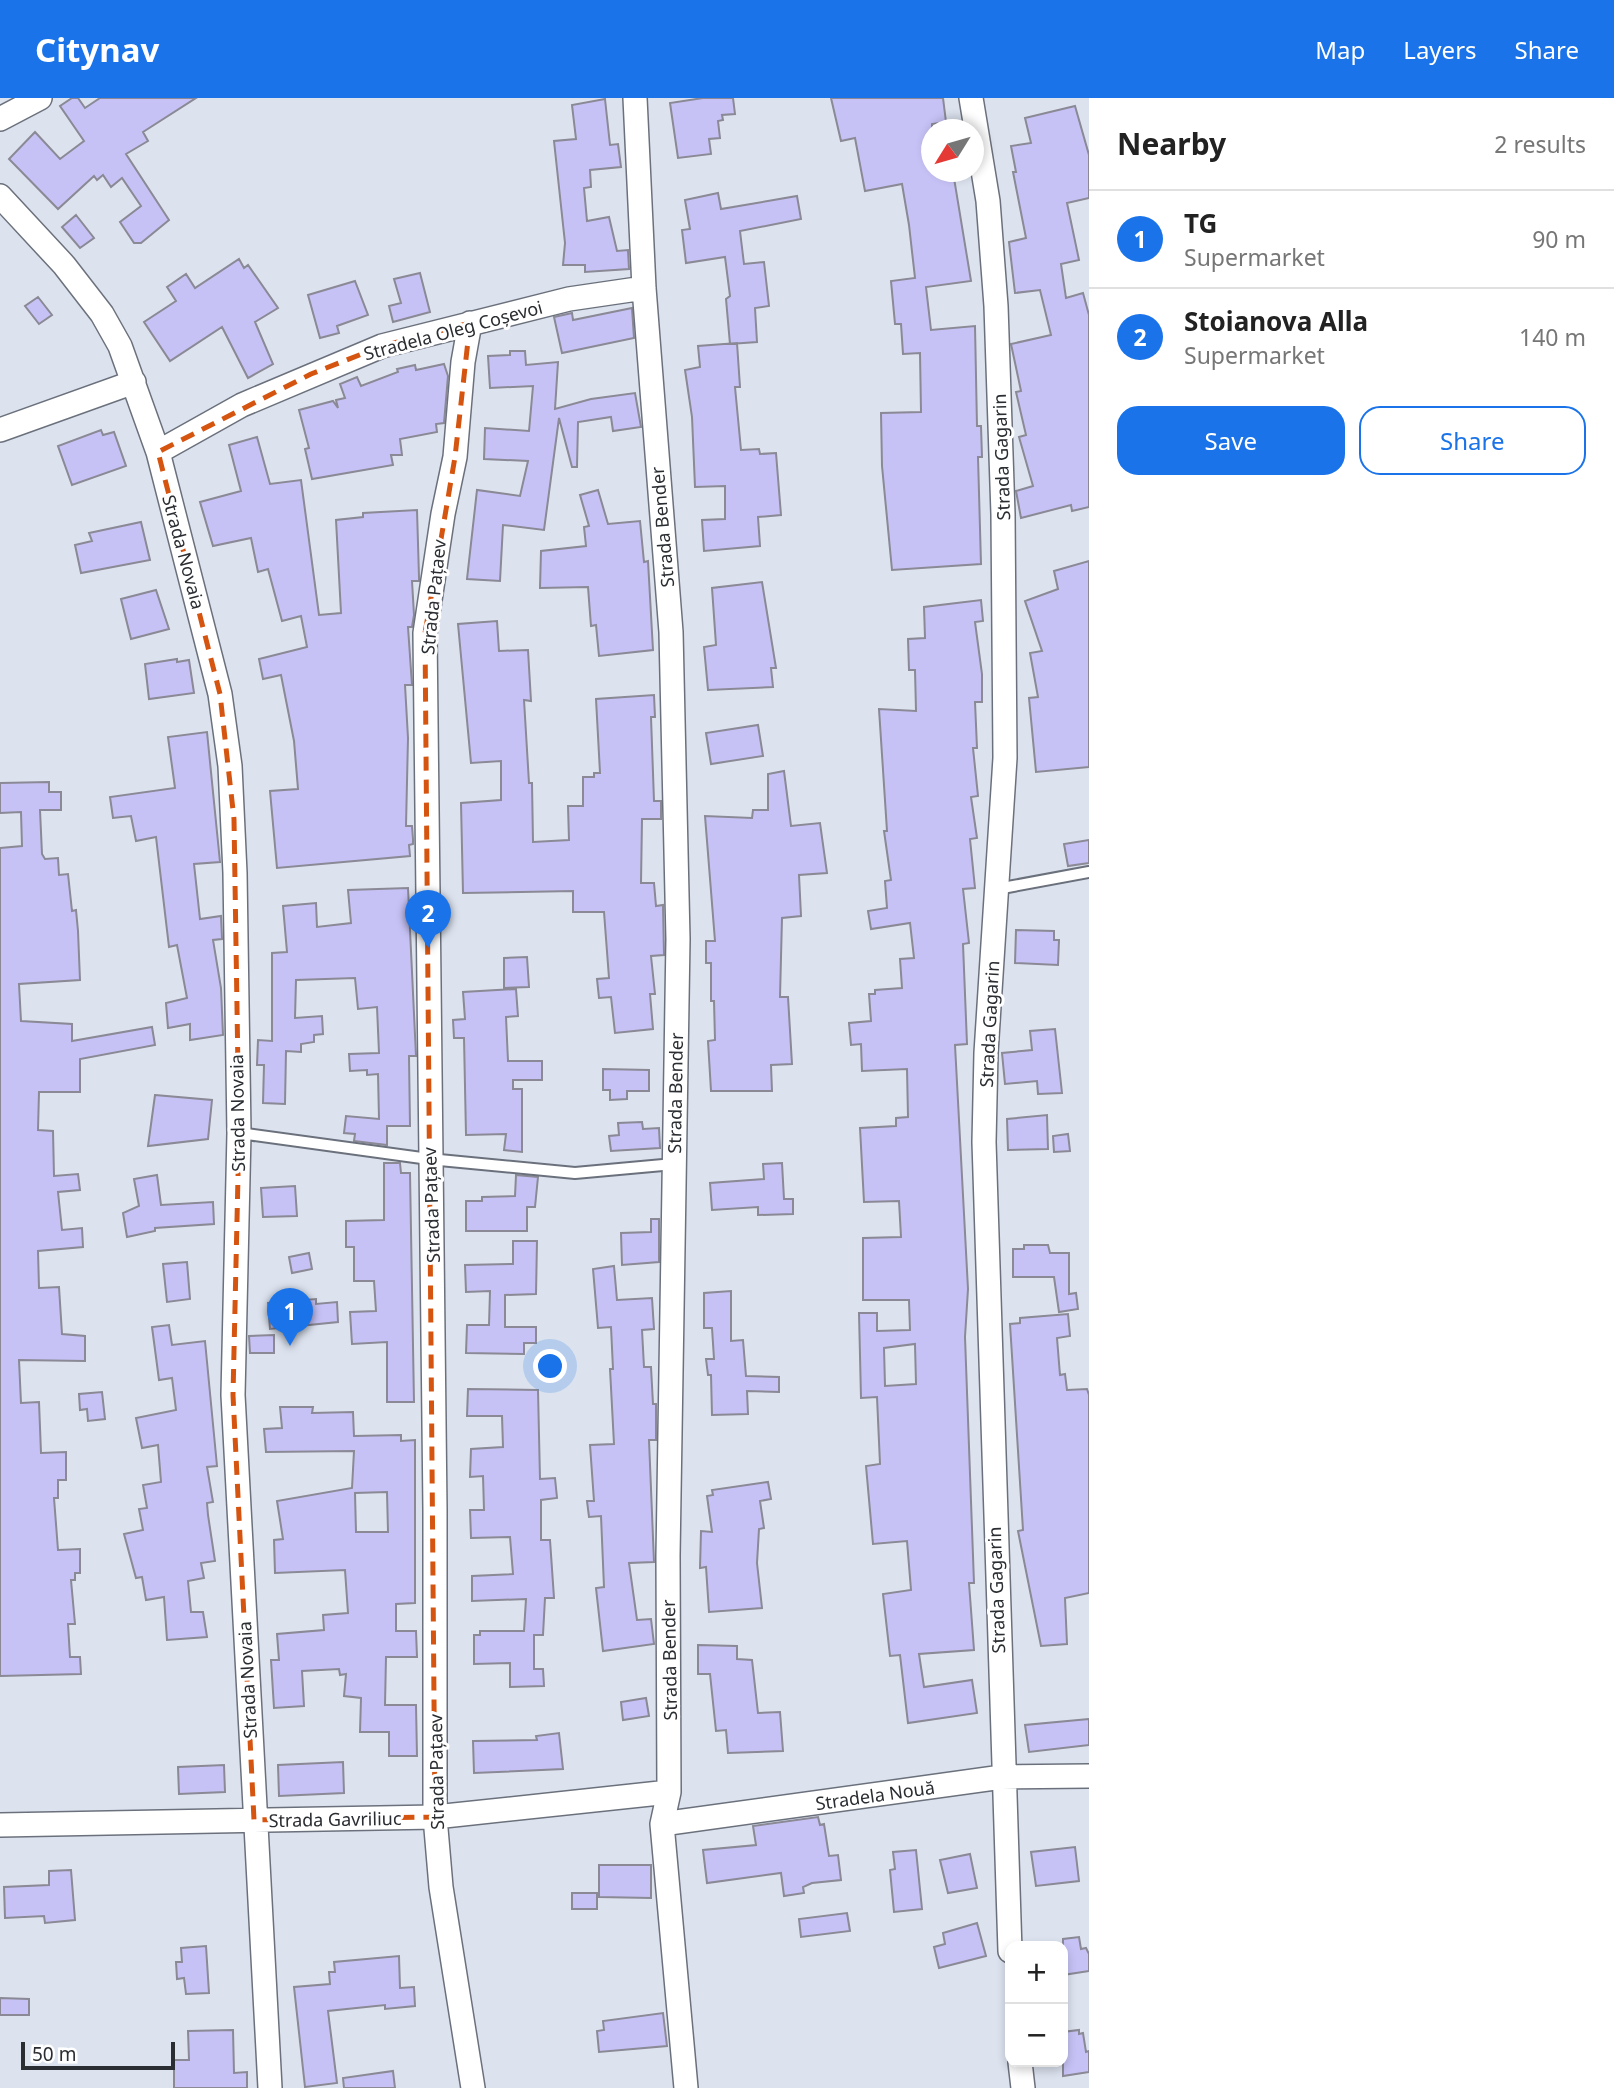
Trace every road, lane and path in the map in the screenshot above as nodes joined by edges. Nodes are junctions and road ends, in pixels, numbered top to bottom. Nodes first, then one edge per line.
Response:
1 (40, 98) edge
2 (635, 98) edge
3 (971, 98) edge
4 (0, 119) edge
5 (0, 196) edge
6 (644, 288) junction
7 (470, 323) junction
8 (134, 382) junction
9 (0, 430) edge
10 (158, 452) junction
11 (1089, 872) edge
12 (997, 888) junction
13 (239, 1133) junction
14 (429, 1158) junction
15 (674, 1164) junction
16 (1089, 1776) edge
17 (1002, 1777) junction
18 (669, 1792) junction
19 (435, 1817) junction
20 (254, 1820) junction
21 (662, 1824) junction
22 (0, 1825) edge
23 (1010, 1941) edge
24 (1021, 2067) edge
25 (270, 2088) edge
26 (474, 2088) edge
27 (686, 2088) edge
28 (1023, 2088) edge

1 - 4 street
2 - 6 street, Strada Bender
3 - 12 street, Strada Gagarin
5 - 8 street, Strada Novaia
6 - 7 street, Stradela Oleg Coșevoi
6 - 15 street, Strada Bender
7 - 10 street, Stradela Oleg Coșevoi
7 - 14 street, Strada Pațaev
8 - 9 street
8 - 10 street, Strada Novaia
10 - 13 street, Strada Novaia
11 - 12 lane
12 - 17 street, Strada Gagarin
13 - 14 lane
13 - 20 street, Strada Novaia
14 - 15 lane
14 - 19 street, Strada Pațaev
15 - 18 street, Strada Bender
16 - 17 street, Stradela Nouă
17 - 21 street, Stradela Nouă
17 - 23 street, Strada Gagarin
18 - 19 street, Strada Gavriliuc
18 - 21 street, Strada Bender
19 - 20 street, Strada Gavriliuc
19 - 26 street, Strada Pațaev
20 - 22 street, Strada Gavriliuc
20 - 25 street, Strada Novaia
21 - 27 street, Strada Bender
24 - 28 street

